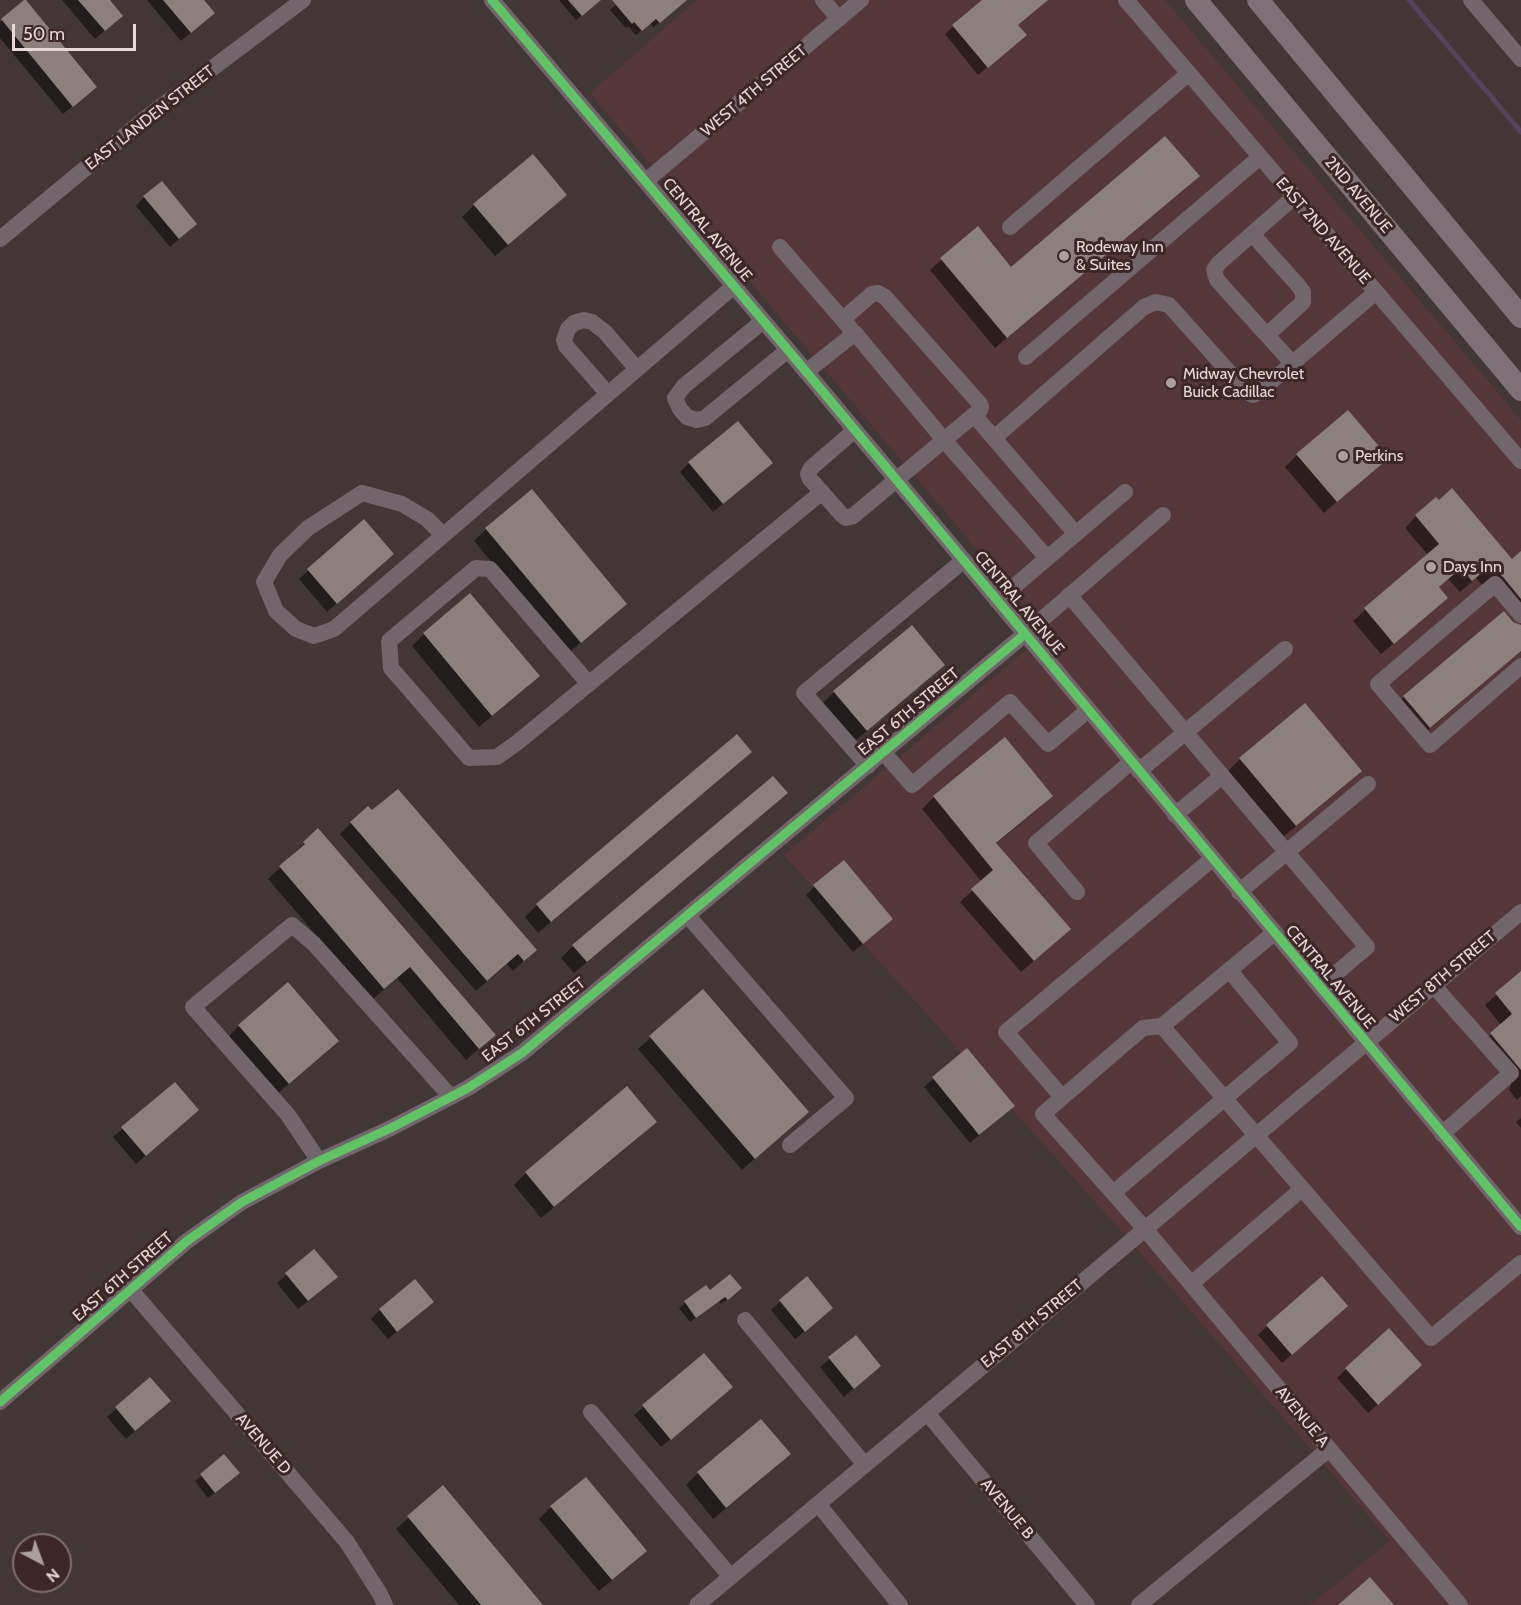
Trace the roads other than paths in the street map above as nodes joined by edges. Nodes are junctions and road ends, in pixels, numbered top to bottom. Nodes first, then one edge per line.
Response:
1 (303, 0) edge
2 (492, 0) edge
3 (823, 0) edge
4 (861, 0) edge
5 (1126, 0) edge
6 (1196, 0) edge
7 (1258, 0) edge
8 (1471, 0) edge
9 (839, 19) junction
10 (1521, 59) edge
11 (1188, 74) junction
12 (1260, 157) junction
13 (646, 181) junction
14 (1294, 196) junction
15 (1010, 227) dead end
16 (1252, 234) junction
17 (0, 239) edge
18 (780, 247) dead end
19 (734, 286) junction
20 (1376, 292) junction
21 (1521, 317) edge
22 (843, 319) junction
23 (763, 321) junction
24 (855, 333) junction
25 (1267, 335) junction
26 (788, 350) junction
27 (1026, 357) dead end
28 (1293, 363) junction
29 (638, 369) junction
30 (806, 372) junction
31 (1521, 390) edge
32 (608, 394) junction
33 (974, 415) junction
34 (855, 430) junction
35 (994, 438) junction
36 (944, 440) junction
37 (1521, 461) edge
38 (897, 480) junction
39 (822, 492) junction
40 (1125, 492) dead end
41 (1163, 515) dead end
42 (1076, 534) junction
43 (443, 535) junction
44 (1047, 558) junction
45 (963, 560) junction
46 (1069, 595) junction
47 (997, 601) junction
48 (1521, 615) edge
49 (1025, 634) junction
50 (1285, 649) dead end
51 (1521, 666) edge
52 (589, 684) junction
53 (1088, 710) junction
54 (1186, 732) junction
55 (884, 753) junction
56 (868, 766) junction
57 (1135, 767) junction
58 (1222, 776) junction
59 (1368, 784) dead end
60 (1175, 815) junction
61 (1287, 852) junction
62 (1212, 859) junction
63 (1077, 892) dead end
64 (1239, 892) junction
65 (1520, 914) edge
66 (688, 916) junction
67 (1274, 933) junction
68 (1229, 970) junction
69 (1433, 985) junction
70 (1320, 987) junction
71 (1162, 1026) junction
72 (1366, 1042) junction
73 (451, 1097) junction
74 (1062, 1097) junction
75 (1225, 1099) junction
76 (1442, 1134) junction
77 (1256, 1135) junction
78 (790, 1145) dead end
79 (318, 1161) junction
80 (1302, 1189) junction
81 (1113, 1193) junction
82 (1521, 1227) edge
83 (1145, 1229) junction
84 (1521, 1263) edge
85 (1191, 1284) junction
86 (131, 1290) junction
87 (745, 1320) dead end
88 (0, 1402) edge
89 (591, 1412) dead end
90 (927, 1413) junction
91 (1329, 1449) junction
92 (865, 1465) junction
93 (818, 1504) junction
94 (731, 1576) junction
95 (705, 1602) edge
96 (385, 1605) edge
97 (900, 1605) edge
98 (1087, 1605) edge
99 (1139, 1605) edge
100 (1460, 1605) edge

1 - 17 street, EAST LANDEN STREET
2 - 13 street, CENTRAL AVENUE
3 - 9 street
4 - 9 street, WEST 4TH STREET
5 - 11 street, EAST 2ND AVENUE
6 - 31 main road, 2ND AVENUE
7 - 21 main road
8 - 10 street
9 - 13 street, WEST 4TH STREET
11 - 12 street, EAST 2ND AVENUE
11 - 15 street
12 - 14 street, EAST 2ND AVENUE
12 - 27 street
13 - 19 street, CENTRAL AVENUE
14 - 16 street
14 - 20 street, EAST 2ND AVENUE
16 - 25 street
16 - 25 street
18 - 22 street
19 - 23 street, CENTRAL AVENUE
19 - 29 street
20 - 28 street
20 - 37 street, EAST 2ND AVENUE
22 - 24 street
22 - 33 street
23 - 26 street, CENTRAL AVENUE
23 - 26 street
24 - 30 street
24 - 36 street
25 - 28 street
26 - 30 street, CENTRAL AVENUE
28 - 35 street
29 - 32 street
29 - 32 street
30 - 34 street, CENTRAL AVENUE
32 - 43 street
33 - 35 street
33 - 36 street
34 - 38 street, CENTRAL AVENUE
34 - 39 street
35 - 42 street
36 - 38 street
36 - 44 street
38 - 39 street
38 - 45 street, CENTRAL AVENUE
39 - 52 street
40 - 42 street
41 - 46 street, EAST 6TH STREET
42 - 44 street
43 - 43 street
44 - 47 street
45 - 47 street, CENTRAL AVENUE
45 - 56 street
46 - 49 street, EAST 6TH STREET
46 - 54 street
47 - 49 street, CENTRAL AVENUE
48 - 51 street
49 - 53 street, CENTRAL AVENUE
49 - 55 street, EAST 6TH STREET
50 - 54 street
52 - 52 street
53 - 55 street
53 - 57 street, CENTRAL AVENUE
54 - 57 street
54 - 58 street
55 - 56 street, EAST 6TH STREET
56 - 66 street, EAST 6TH STREET
57 - 60 street, CENTRAL AVENUE
57 - 63 street
58 - 60 street
58 - 61 street
59 - 61 street
60 - 62 street, CENTRAL AVENUE
61 - 64 street
61 - 70 street
62 - 64 street, CENTRAL AVENUE
62 - 74 street
64 - 67 street, CENTRAL AVENUE
65 - 69 street, WEST 8TH STREET
66 - 73 street, EAST 6TH STREET
66 - 78 street
67 - 68 street
67 - 70 street, CENTRAL AVENUE
68 - 71 street
68 - 75 street
69 - 72 street, WEST 8TH STREET
69 - 76 street
70 - 72 street, CENTRAL AVENUE
71 - 74 street
71 - 75 street
72 - 76 street, CENTRAL AVENUE
72 - 77 street, EAST 8TH STREET
73 - 79 street, EAST 6TH STREET
73 - 79 street
74 - 81 street, AVENUE A
75 - 77 street
75 - 81 street
76 - 82 street, CENTRAL AVENUE
77 - 80 street
77 - 83 street, EAST 8TH STREET
79 - 86 street, EAST 6TH STREET
80 - 84 street
80 - 85 street
81 - 83 street, AVENUE A
83 - 85 street, AVENUE A
83 - 90 street, EAST 8TH STREET
85 - 91 street, AVENUE A
86 - 88 street, EAST 6TH STREET
86 - 96 street, AVENUE D
87 - 92 street
89 - 94 street
90 - 92 street, EAST 8TH STREET
90 - 98 street, AVENUE B
91 - 99 street
91 - 100 street, AVENUE A
92 - 93 street, EAST 8TH STREET
93 - 94 street, EAST 8TH STREET
93 - 97 street
94 - 95 street, EAST 8TH STREET

